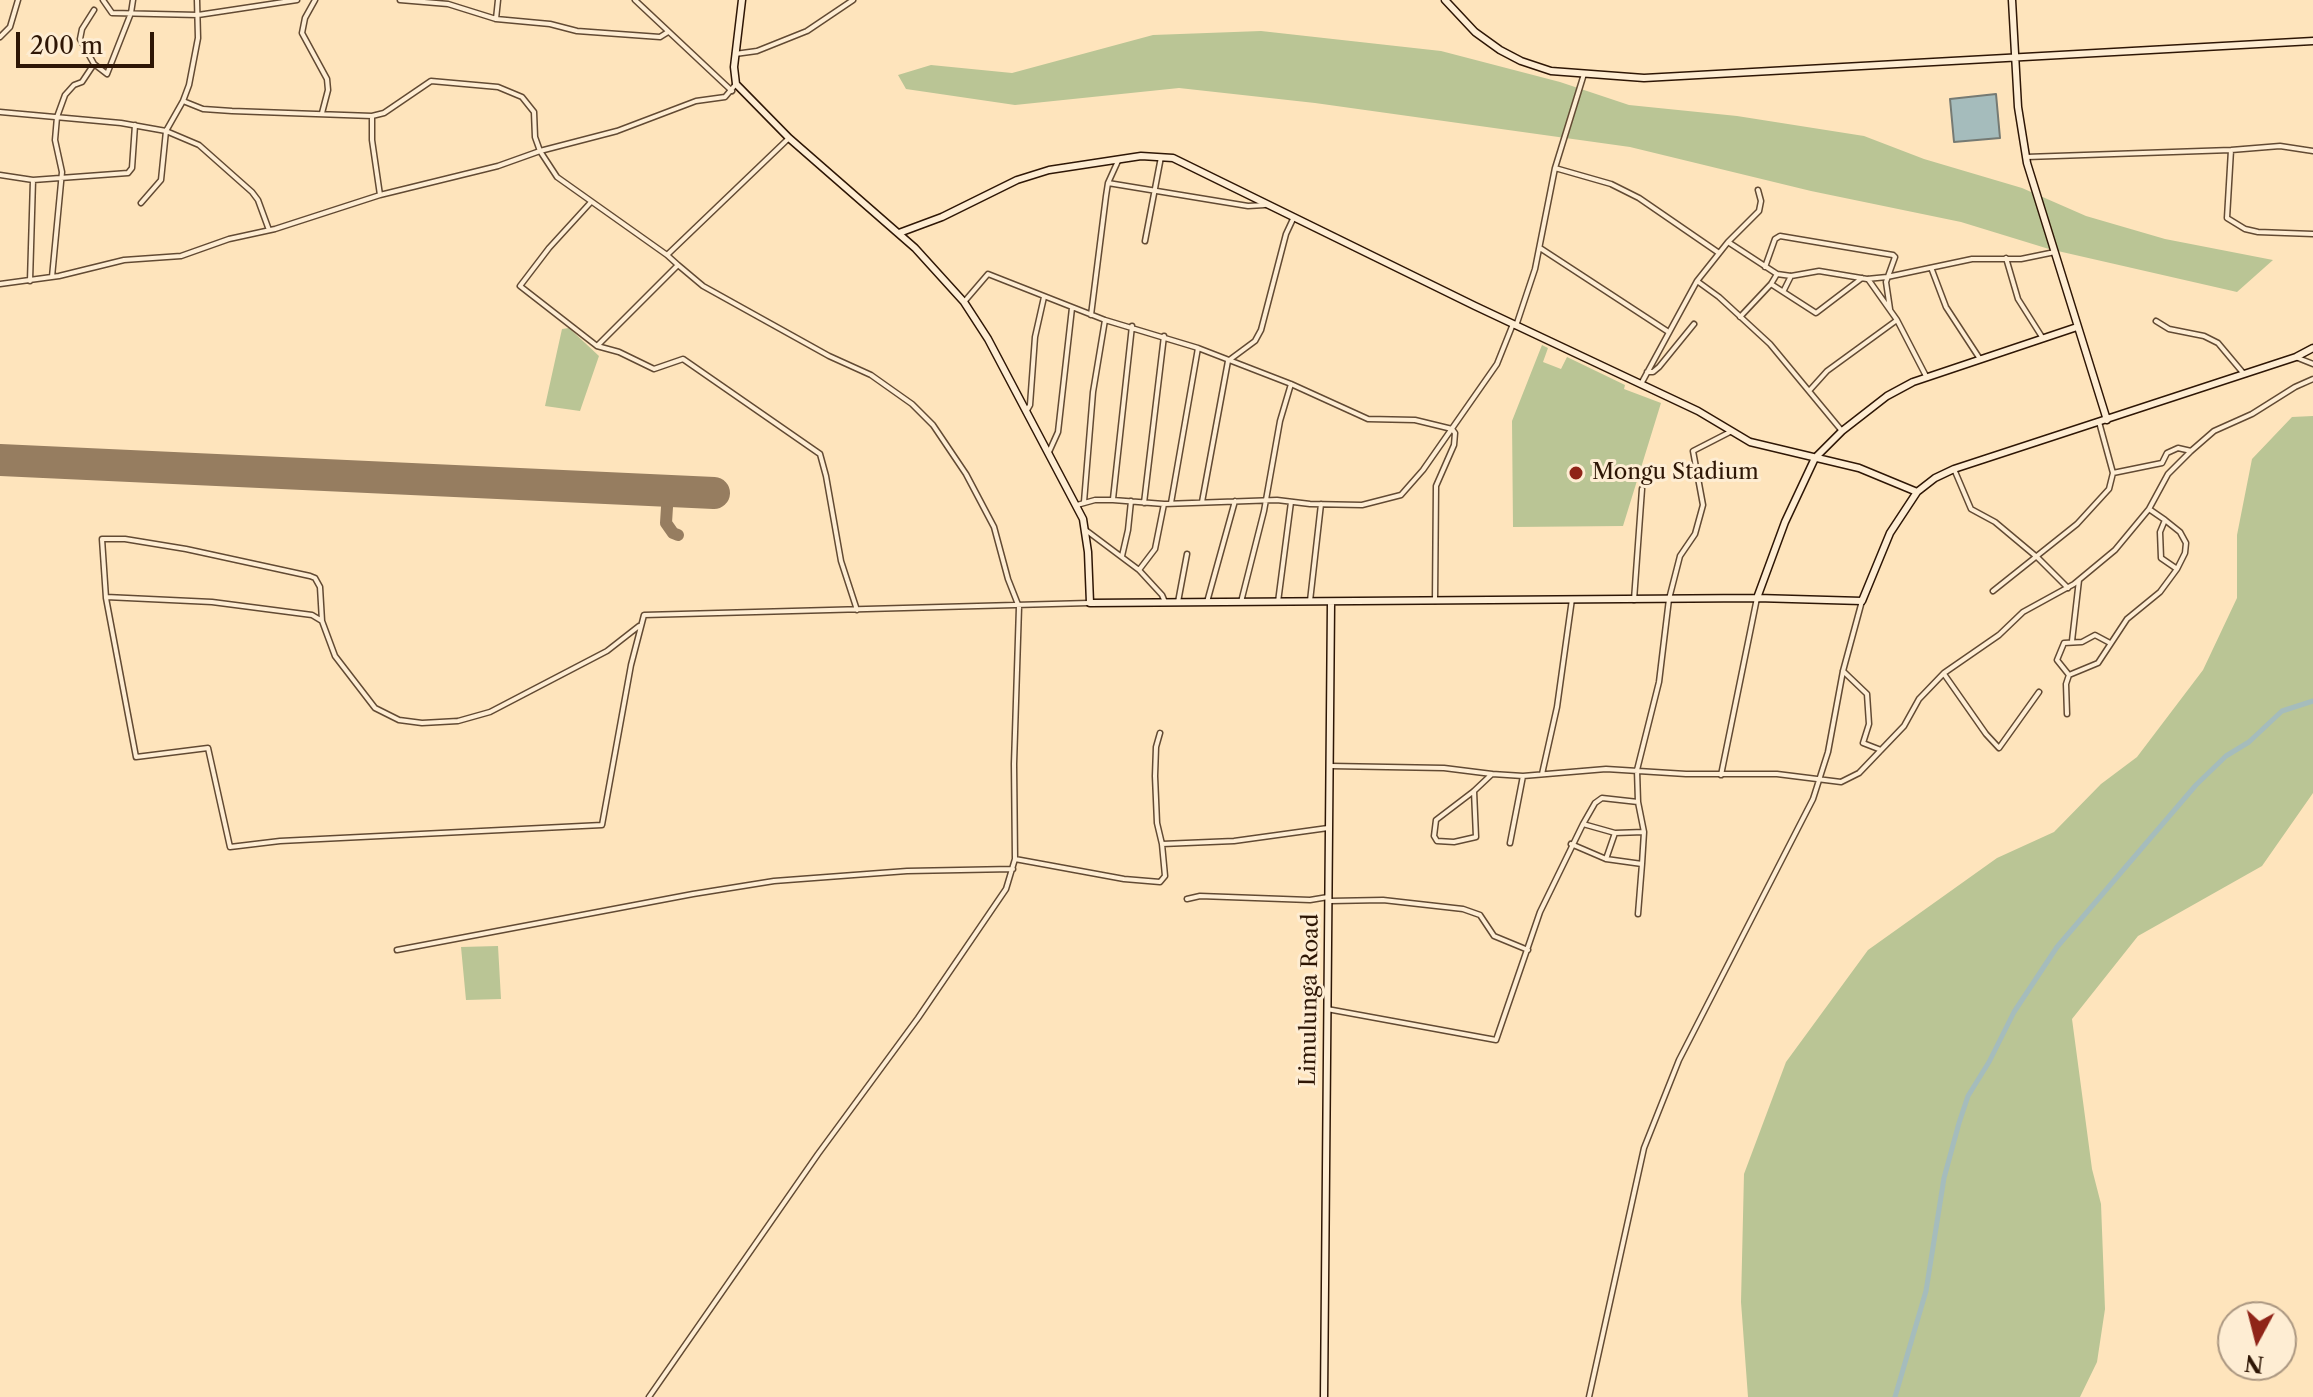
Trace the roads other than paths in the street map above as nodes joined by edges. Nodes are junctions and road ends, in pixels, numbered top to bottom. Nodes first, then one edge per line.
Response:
1 (18, 0) edge
2 (103, 0) edge
3 (133, 0) edge
4 (197, 0) edge
5 (297, 0) edge
6 (315, 0) edge
7 (400, 0) edge
8 (498, 0) edge
9 (635, 0) edge
10 (742, 0) edge
11 (853, 0) edge
12 (1445, 0) edge
13 (2012, 0) edge
14 (94, 10) dead end
15 (131, 13) junction
16 (198, 15) junction
17 (496, 19) junction
18 (668, 32) junction
19 (0, 37) edge
20 (2313, 41) edge
21 (735, 54) junction
22 (2015, 57) junction
23 (94, 64) junction
24 (1584, 74) junction
25 (734, 87) junction
26 (183, 101) junction
27 (0, 112) edge
28 (322, 113) junction
29 (372, 116) junction
30 (57, 117) junction
31 (135, 125) junction
32 (166, 131) junction
33 (789, 138) junction
34 (2231, 150) junction
35 (540, 151) junction
36 (2313, 151) edge
37 (1161, 157) junction
38 (2026, 157) junction
39 (1119, 158) junction
40 (1555, 168) junction
41 (0, 175) edge
42 (61, 178) junction
43 (33, 180) junction
44 (1108, 183) junction
45 (1157, 189) junction
46 (1758, 190) dead end
47 (380, 195) junction
48 (591, 202) junction
49 (141, 203) dead end
50 (1265, 205) junction
51 (1293, 219) junction
52 (269, 230) junction
53 (899, 233) junction
54 (2313, 234) edge
55 (1145, 241) dead end
56 (1728, 242) junction
57 (1540, 248) junction
58 (2055, 252) junction
59 (1719, 253) junction
60 (667, 255) junction
61 (2006, 258) junction
62 (678, 265) junction
63 (1765, 267) junction
64 (1932, 269) junction
65 (1777, 274) junction
66 (1791, 276) junction
67 (52, 277) junction
68 (1887, 277) junction
69 (1865, 278) junction
70 (30, 281) junction
71 (1697, 281) junction
72 (0, 284) edge
73 (1771, 284) junction
74 (1784, 290) junction
75 (1044, 297) junction
76 (964, 302) junction
77 (1072, 308) junction
78 (1890, 309) junction
79 (1091, 315) junction
80 (1740, 317) junction
81 (1105, 320) junction
82 (1897, 320) junction
83 (2156, 321) dead end
84 (1694, 324) dead end
85 (1515, 325) junction
86 (1132, 326) junction
87 (2077, 327) junction
88 (1667, 331) junction
89 (1164, 336) junction
90 (2042, 337) junction
91 (597, 346) junction
92 (1198, 348) junction
93 (2313, 348) edge
94 (2296, 357) junction
95 (1980, 359) junction
96 (1228, 361) junction
97 (2313, 364) edge
98 (1647, 372) junction
99 (2244, 374) junction
100 (1926, 376) junction
101 (2313, 379) edge
102 (1291, 384) junction
103 (1641, 384) junction
104 (1809, 391) junction
105 (1025, 413) junction
106 (2103, 421) junction
107 (1452, 429) junction
108 (1842, 431) junction
109 (1730, 432) junction
110 (2191, 451) junction
111 (1049, 452) junction
112 (1815, 458) junction
113 (1954, 469) junction
114 (2113, 473) junction
115 (1642, 489) dead end
116 (1917, 492) junction
117 (1113, 500) junction
118 (1266, 500) junction
119 (1131, 501) junction
120 (1235, 501) junction
121 (1202, 502) junction
122 (1291, 502) junction
123 (1144, 503) junction
124 (1080, 504) junction
125 (1164, 504) junction
126 (1171, 504) junction
127 (1321, 504) junction
128 (2149, 509) junction
129 (2165, 520) junction
130 (1087, 531) junction
131 (1187, 554) dead end
132 (1122, 556) junction
133 (2038, 558) junction
134 (2177, 569) junction
135 (1139, 570) junction
136 (2079, 580) junction
137 (2068, 588) junction
138 (1993, 591) dead end
139 (106, 598) junction
140 (1757, 598) junction
141 (1572, 599) junction
142 (1669, 599) junction
143 (1634, 600) junction
144 (1862, 601) junction
145 (1165, 602) junction
146 (1178, 602) junction
147 (1207, 602) junction
148 (1241, 602) junction
149 (1278, 602) junction
150 (1435, 602) junction
151 (1090, 603) junction
152 (1310, 603) junction
153 (1331, 603) junction
154 (1019, 607) junction
155 (857, 610) junction
156 (322, 621) junction
157 (641, 624) junction
158 (2072, 642) junction
159 (2110, 643) junction
160 (1843, 671) junction
161 (1944, 673) junction
162 (2069, 675) junction
163 (2039, 692) dead end
164 (2067, 714) dead end
165 (1160, 733) dead end
166 (1881, 750) junction
167 (1331, 766) junction
168 (1637, 770) junction
169 (1492, 774) junction
170 (1542, 774) junction
171 (1721, 775) junction
172 (1523, 776) junction
173 (1819, 778) junction
174 (1474, 791) junction
175 (1638, 802) junction
176 (1583, 824) junction
177 (1331, 827) junction
178 (1644, 832) junction
179 (1615, 833) junction
180 (1510, 843) dead end
181 (1162, 844) junction
182 (1571, 844) junction
183 (1015, 859) junction
184 (1606, 859) junction
185 (1642, 864) junction
186 (1013, 869) junction
187 (1187, 899) dead end
188 (1330, 899) junction
189 (1638, 914) dead end
190 (397, 950) dead end
191 (1528, 950) junction
192 (1327, 1009) junction
193 (649, 1397) edge
194 (1324, 1397) edge
195 (1589, 1397) edge

1 - 19 street
2 - 15 street
3 - 15 street
4 - 16 street
5 - 16 street
6 - 28 street
7 - 17 street
8 - 17 street
9 - 18 street
10 - 21 main road
11 - 21 street
12 - 24 main road
13 - 22 main road
14 - 23 street
15 - 16 street
15 - 23 street
16 - 26 street
17 - 18 street
18 - 25 street
20 - 22 main road
21 - 25 main road
22 - 24 main road
22 - 38 main road
23 - 30 street
24 - 40 street
25 - 33 main road
25 - 35 street
26 - 28 street
26 - 32 street
27 - 30 street
28 - 29 street
29 - 35 street
29 - 47 street
30 - 31 street
30 - 42 street
31 - 32 street
31 - 42 street
32 - 49 street
32 - 52 street
33 - 53 main road
33 - 60 street
34 - 36 street
34 - 38 street
34 - 54 street
35 - 47 street
35 - 48 street
37 - 39 main road
37 - 45 street
37 - 50 main road
38 - 58 main road
39 - 44 street
39 - 53 main road
40 - 57 street
40 - 59 street
41 - 43 street
42 - 43 street
42 - 67 street
43 - 70 street
44 - 45 street
44 - 79 street
45 - 50 street
45 - 55 street
46 - 56 street
47 - 52 street
48 - 60 street
48 - 91 street
50 - 51 main road
51 - 85 main road
51 - 96 street
52 - 67 street
53 - 76 main road
56 - 59 street
56 - 63 street
57 - 85 street
57 - 88 street
58 - 61 street
58 - 87 main road
59 - 71 street
60 - 62 street
61 - 64 street
61 - 90 street
62 - 91 street
62 - 154 street
63 - 65 street
63 - 68 street
64 - 68 street
64 - 95 street
65 - 66 street
65 - 73 street
66 - 69 street
66 - 74 street
67 - 70 street
68 - 69 street
68 - 78 street
69 - 74 street
69 - 78 street
70 - 72 street
71 - 80 street
71 - 88 street
73 - 74 street
73 - 80 street
75 - 76 street
75 - 77 street
75 - 105 street
76 - 105 main road
77 - 79 street
77 - 111 street
78 - 82 street
79 - 81 street
80 - 104 street
81 - 86 street
81 - 124 street
82 - 100 street
82 - 104 street
83 - 99 street
84 - 98 street
85 - 103 main road
85 - 107 street
86 - 89 street
86 - 117 street
87 - 90 main road
87 - 106 main road
88 - 98 street
89 - 92 street
89 - 123 street
90 - 95 main road
91 - 155 street
92 - 96 street
92 - 126 street
93 - 94 main road
94 - 97 street
94 - 99 main road
95 - 100 main road
96 - 102 street
96 - 121 street
98 - 103 street
99 - 106 main road
100 - 108 main road
101 - 110 street
102 - 107 street
102 - 118 street
103 - 109 main road
104 - 108 street
105 - 111 main road
106 - 113 main road
106 - 114 street
107 - 127 street
107 - 150 street
108 - 112 main road
109 - 112 main road
109 - 142 street
110 - 114 street
110 - 128 street
111 - 124 main road
112 - 116 main road
112 - 140 main road
113 - 116 main road
113 - 133 street
114 - 133 street
115 - 143 street
116 - 144 main road
117 - 119 street
117 - 124 street
118 - 120 street
118 - 122 street
118 - 148 street
119 - 123 street
119 - 132 street
120 - 121 street
120 - 147 street
121 - 126 street
122 - 127 street
122 - 149 street
123 - 125 street
124 - 130 main road
125 - 126 street
125 - 135 street
127 - 152 street
128 - 129 street
128 - 136 street
129 - 134 street
129 - 134 street
130 - 132 street
130 - 151 main road
131 - 146 street
132 - 135 street
133 - 137 street
133 - 138 street
134 - 159 street
135 - 145 street
136 - 137 street
136 - 158 street
137 - 161 street
139 - 156 street
139 - 156 street
139 - 157 street
140 - 142 main road
140 - 144 main road
140 - 171 street
141 - 143 main road
141 - 150 main road
141 - 170 street
142 - 143 main road
142 - 168 street
144 - 160 street
145 - 146 main road
145 - 151 main road
146 - 147 main road
147 - 148 main road
148 - 149 main road
149 - 152 main road
150 - 153 main road
151 - 154 street
152 - 153 main road
153 - 167 main road, Limulunga Road
154 - 155 street
154 - 183 street
155 - 157 street
156 - 157 street
158 - 159 street
158 - 162 street
159 - 162 street
160 - 166 street
160 - 173 street
161 - 163 street
161 - 166 street
162 - 164 street
165 - 181 street
166 - 173 street
167 - 169 street
167 - 177 main road, Limulunga Road
168 - 170 street
168 - 171 street
168 - 175 street
169 - 172 street
169 - 174 street
170 - 172 street
171 - 173 street
172 - 180 street
173 - 195 street
174 - 174 street
175 - 176 street
175 - 178 street
176 - 179 street
176 - 182 street
177 - 181 street
177 - 188 main road, Limulunga Road
178 - 179 street
178 - 185 street
179 - 184 street
181 - 183 street
182 - 184 street
182 - 191 street
183 - 186 street
184 - 185 street
185 - 189 street
186 - 190 street
186 - 193 street
187 - 188 street
188 - 191 street
188 - 192 main road, Limulunga Road
191 - 192 street
192 - 194 main road, Limulunga Road

